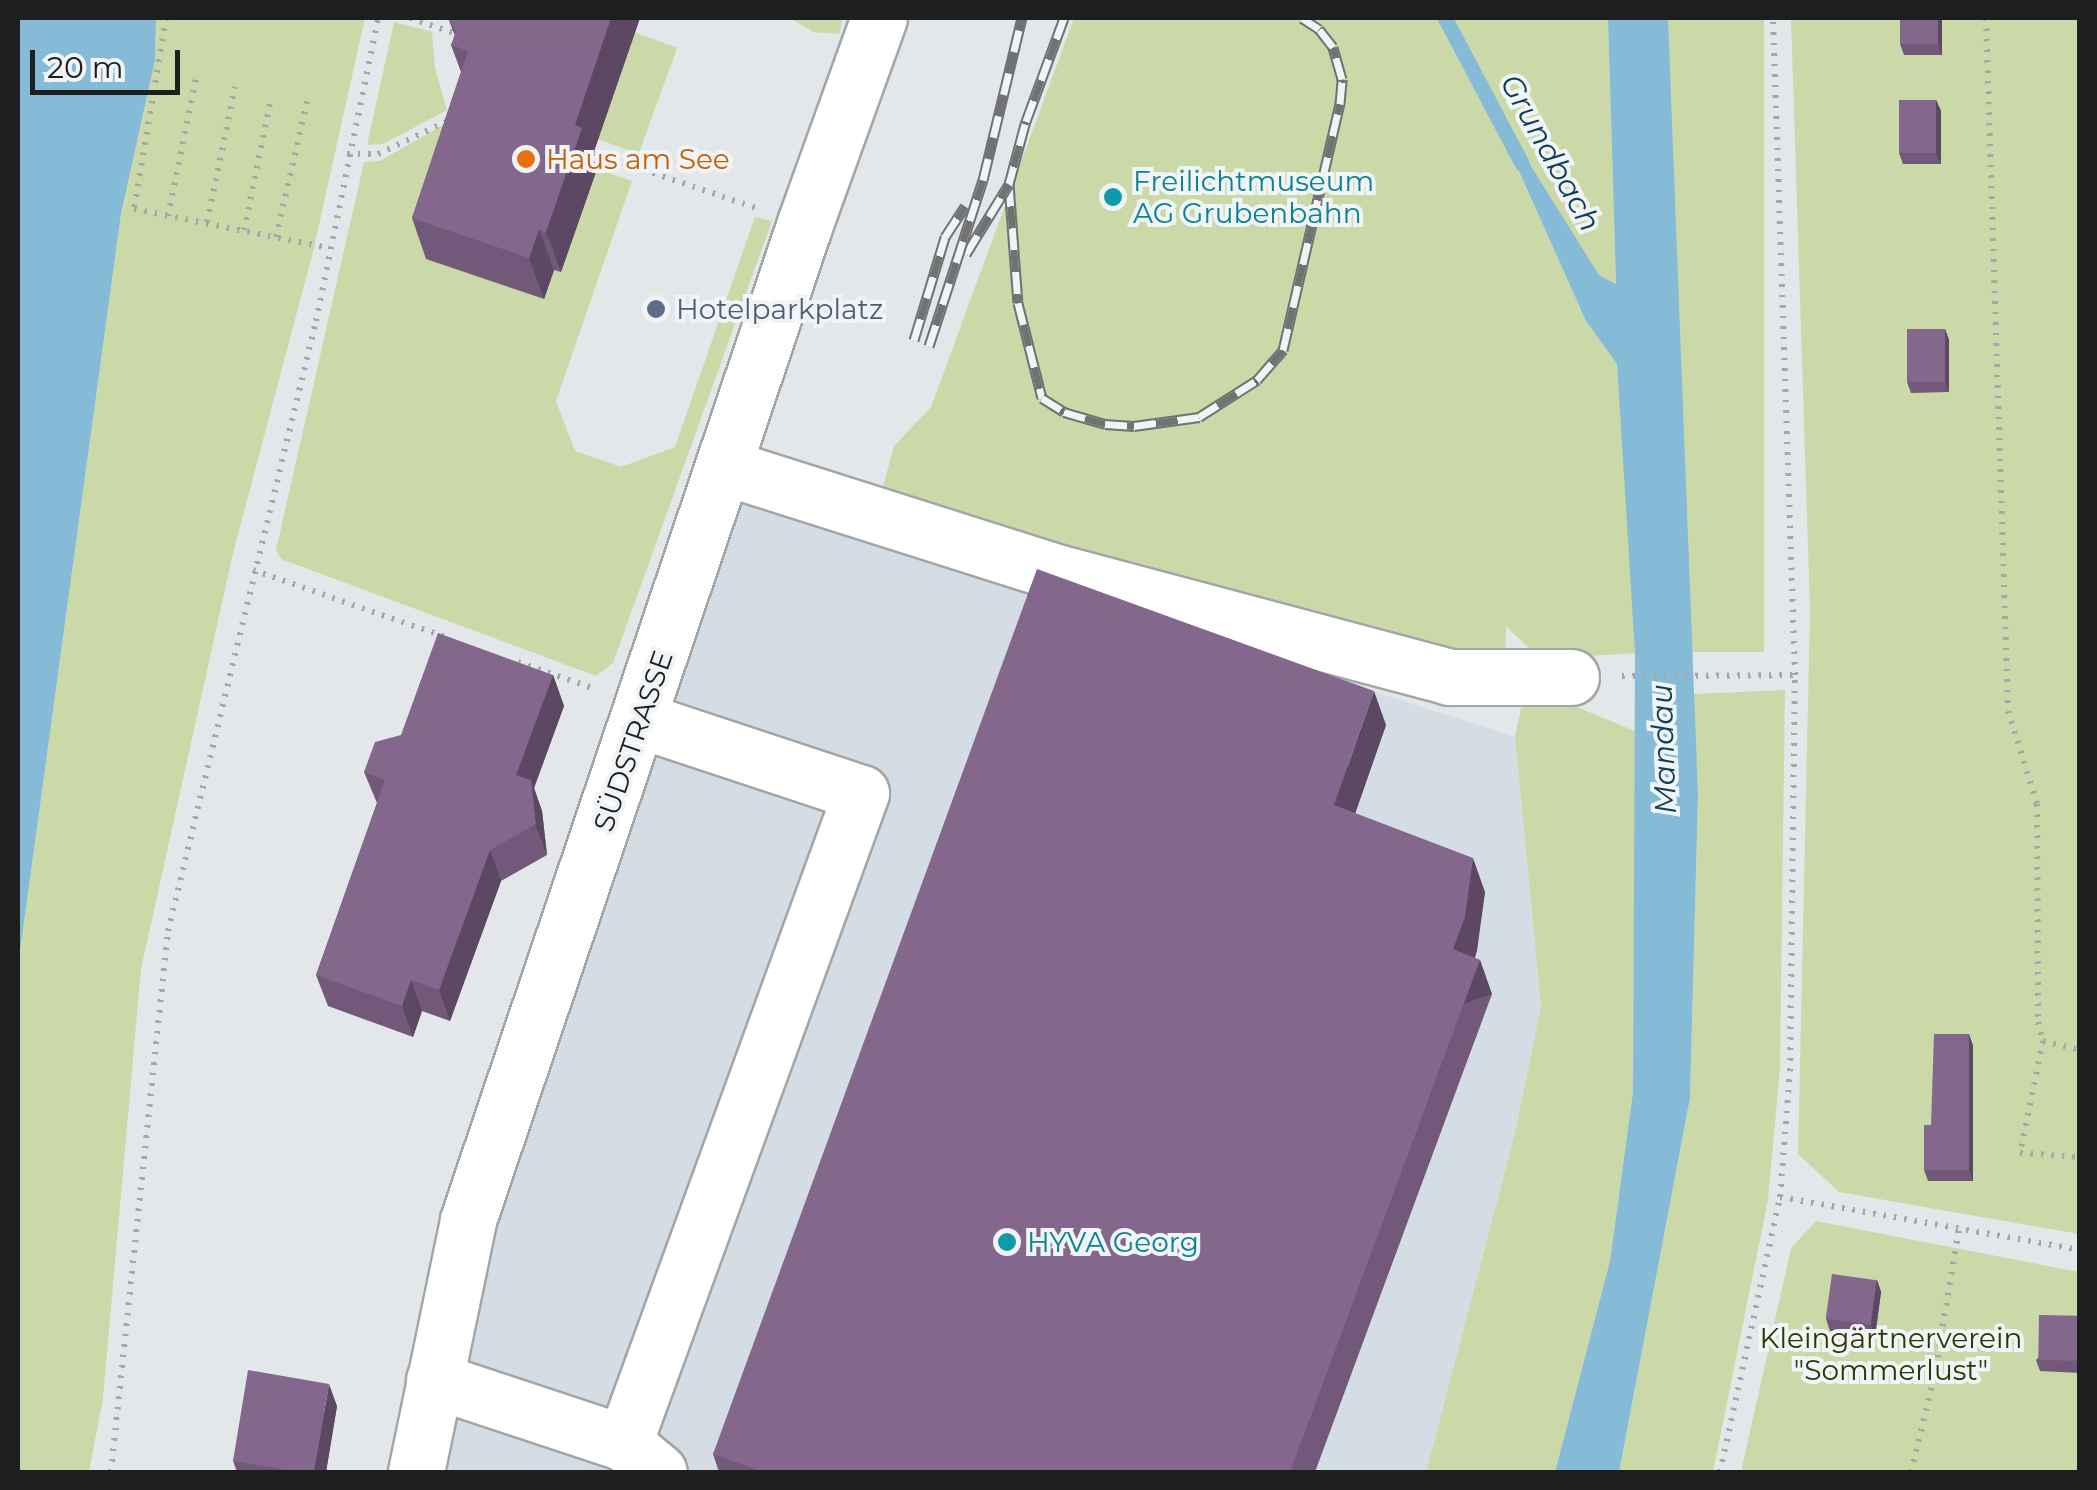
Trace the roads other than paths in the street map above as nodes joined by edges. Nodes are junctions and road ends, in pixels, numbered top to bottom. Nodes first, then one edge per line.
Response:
1 (879, 18) edge
2 (725, 467) junction
3 (1571, 677) road end
4 (642, 713) junction
5 (434, 1380) junction
6 (641, 1458) edge
7 (416, 1472) edge

1 - 2 street, SÜDSTRASSE
2 - 3 street
2 - 4 street, SÜDSTRASSE
4 - 5 street, SÜDSTRASSE
4 - 6 street
5 - 6 street
5 - 7 street, SÜDSTRASSE

